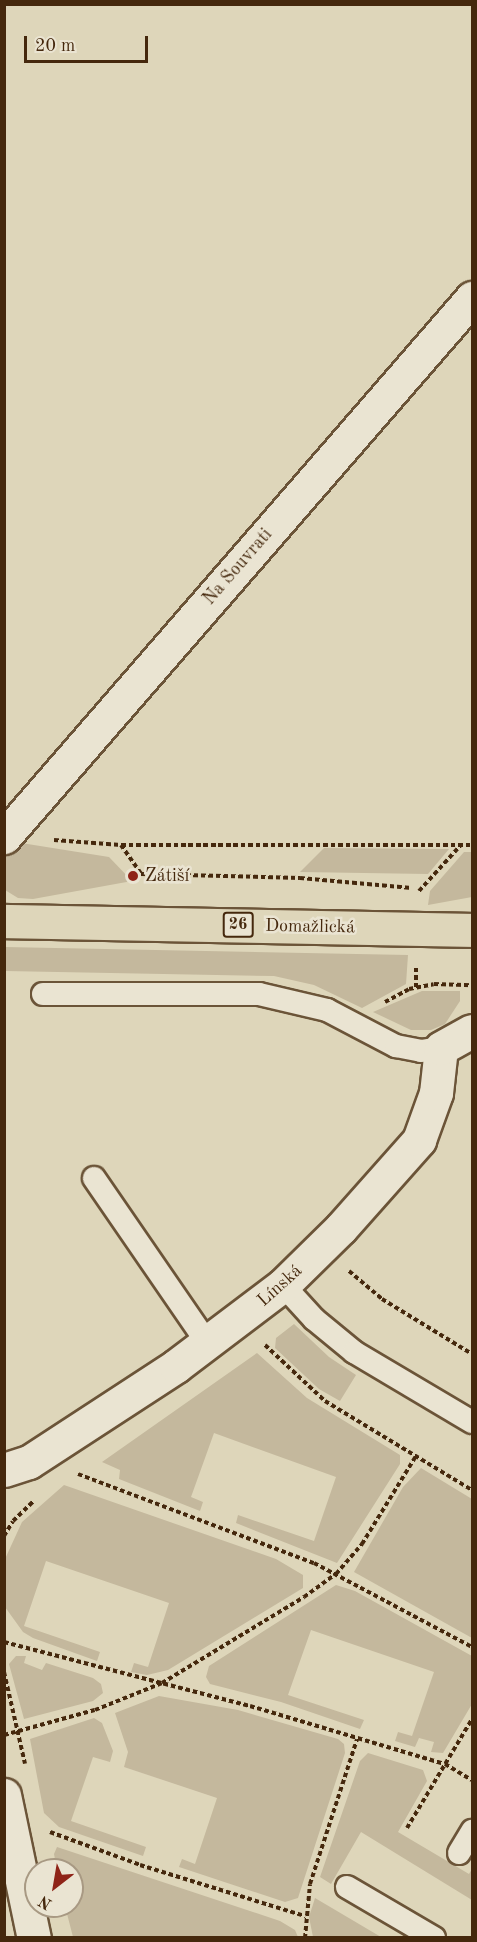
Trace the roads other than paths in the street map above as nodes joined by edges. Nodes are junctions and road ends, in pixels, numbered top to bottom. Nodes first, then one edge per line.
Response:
1 (472, 298) edge
2 (5, 836) edge
3 (4, 921) edge
4 (472, 930) edge
5 (43, 993) dead end
6 (472, 1031) edge
7 (441, 1048) junction
8 (94, 1178) dead end
9 (283, 1285) junction
10 (208, 1344) junction
11 (472, 1422) edge
12 (4, 1470) edge
13 (4, 1795) edge
14 (472, 1831) edge
15 (459, 1853) dead end
16 (347, 1887) dead end
17 (34, 1938) edge
18 (434, 1938) edge

1 - 2 street, Na Souvrati
3 - 4 main road, Domažlická / 26
5 - 7 lane
6 - 7 street
7 - 9 street, Línská
8 - 10 lane
9 - 10 street, Línská
9 - 11 lane
10 - 12 street, Línská
13 - 17 street
14 - 15 lane
16 - 18 lane

